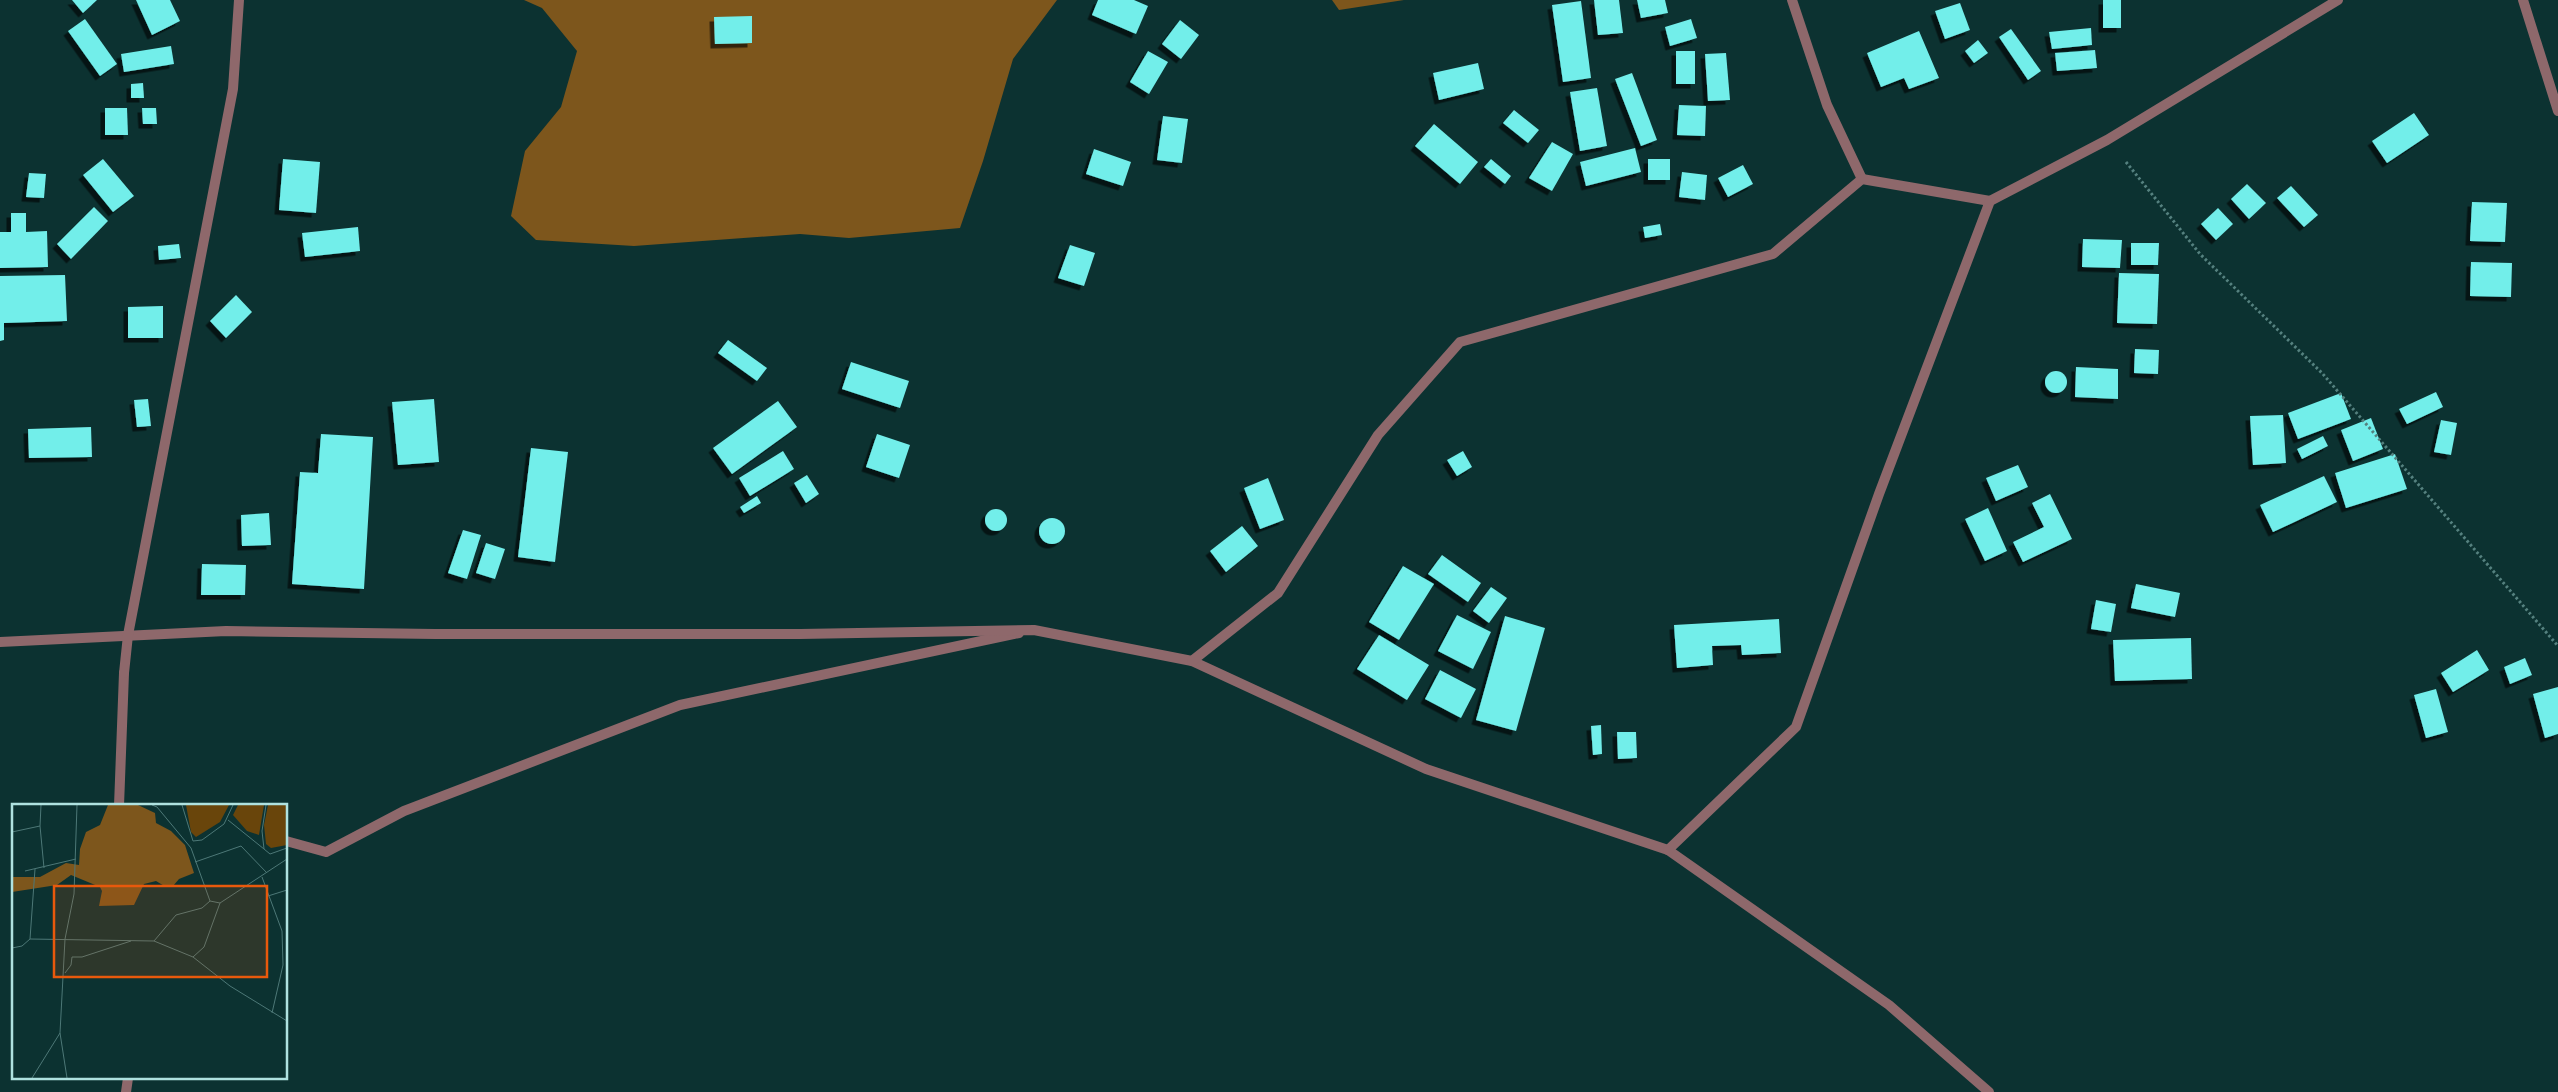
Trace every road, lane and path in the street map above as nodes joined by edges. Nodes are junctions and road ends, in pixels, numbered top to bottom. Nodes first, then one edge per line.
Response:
1 (240, 0) edge
2 (1792, 0) edge
3 (2338, 0) edge
4 (2522, 0) edge
5 (2558, 112) edge
6 (2107, 140) junction
7 (1862, 179) junction
8 (1990, 201) junction
9 (1034, 630) junction
10 (128, 635) junction
11 (0, 642) edge
12 (2558, 646) edge
13 (1192, 661) junction
14 (119, 804) edge
15 (288, 842) edge
16 (1668, 850) junction
17 (1989, 1092) edge

1 - 10 street
2 - 7 street
3 - 6 street
4 - 5 street
6 - 8 street
6 - 12 path
7 - 8 street
7 - 13 street
8 - 16 street
9 - 10 street
9 - 13 street
9 - 15 street
10 - 11 street
10 - 14 street
13 - 16 street
16 - 17 street

